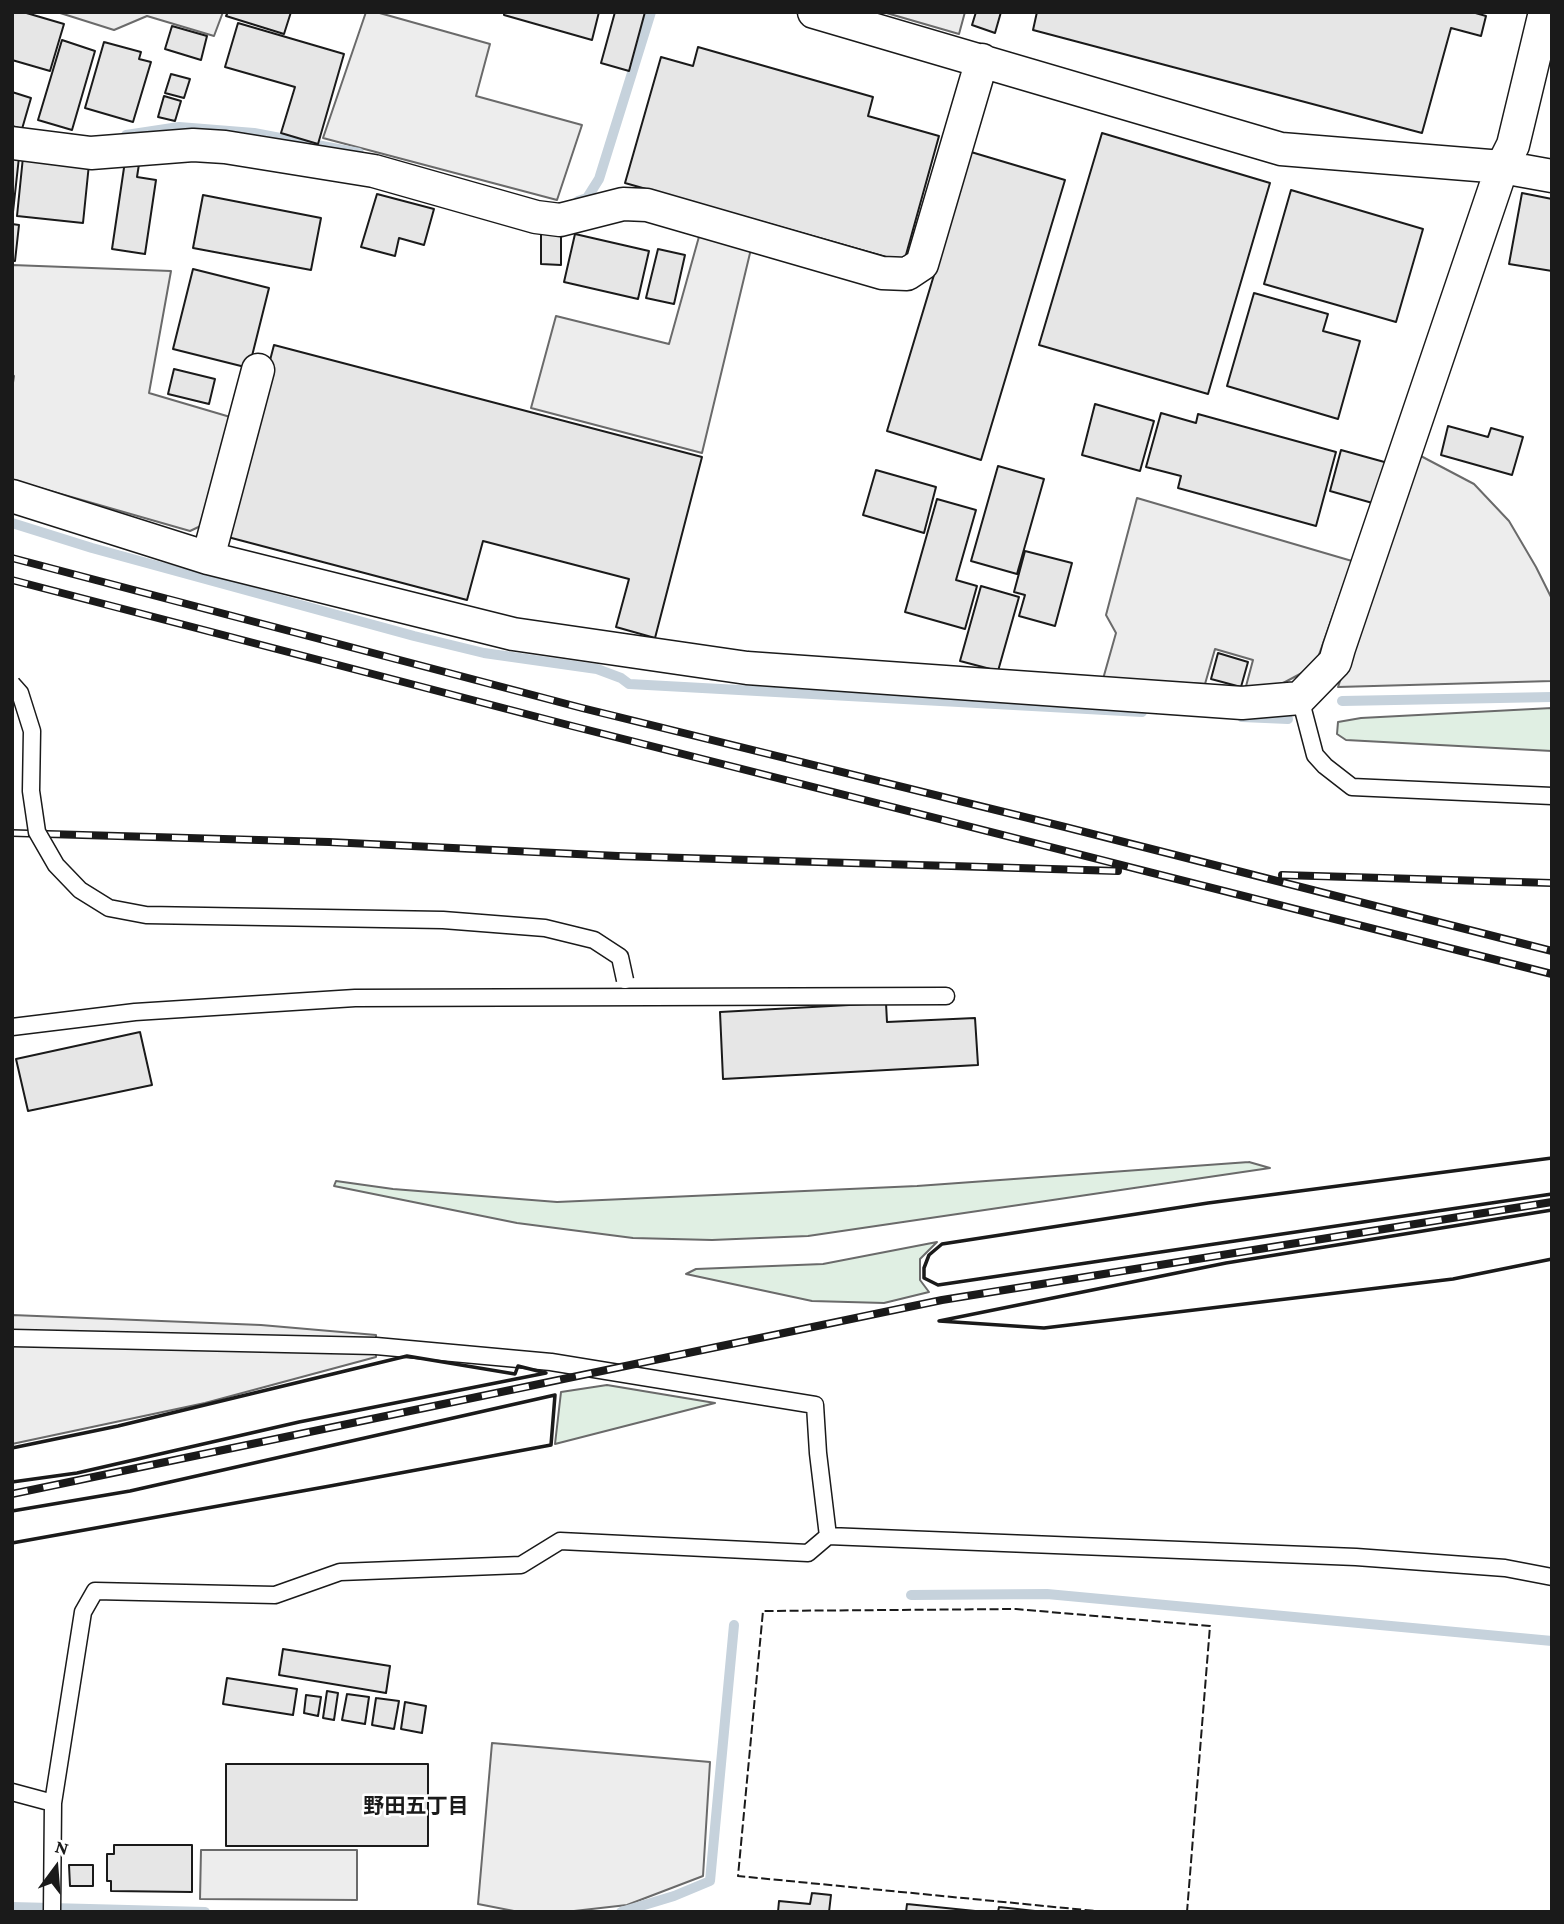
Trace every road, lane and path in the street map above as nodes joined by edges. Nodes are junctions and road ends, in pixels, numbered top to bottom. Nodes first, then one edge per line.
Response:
1 (814, 12) edge
2 (1545, 12) edge
3 (982, 60) junction
4 (12, 143) edge
5 (1502, 167) junction
6 (1552, 176) edge
7 (258, 370) dead end
8 (12, 496) edge
9 (208, 558) junction
10 (12, 684) edge
11 (1300, 698) junction
12 (1552, 796) edge
13 (946, 996) dead end
14 (624, 997) junction
15 (12, 1027) edge
16 (12, 1338) edge
17 (828, 1536) junction
18 (1552, 1577) edge
19 (12, 1792) edge
20 (53, 1803) junction
21 (52, 1904) edge

1 - 3 street
2 - 5 street
3 - 4 street
3 - 5 street
5 - 6 street
5 - 11 street
7 - 9 street
8 - 9 street
9 - 11 street
10 - 14 lane, bridge
11 - 12 lane
13 - 14 lane
14 - 15 lane
16 - 17 lane
17 - 18 lane
17 - 20 lane
19 - 20 lane
20 - 21 lane

